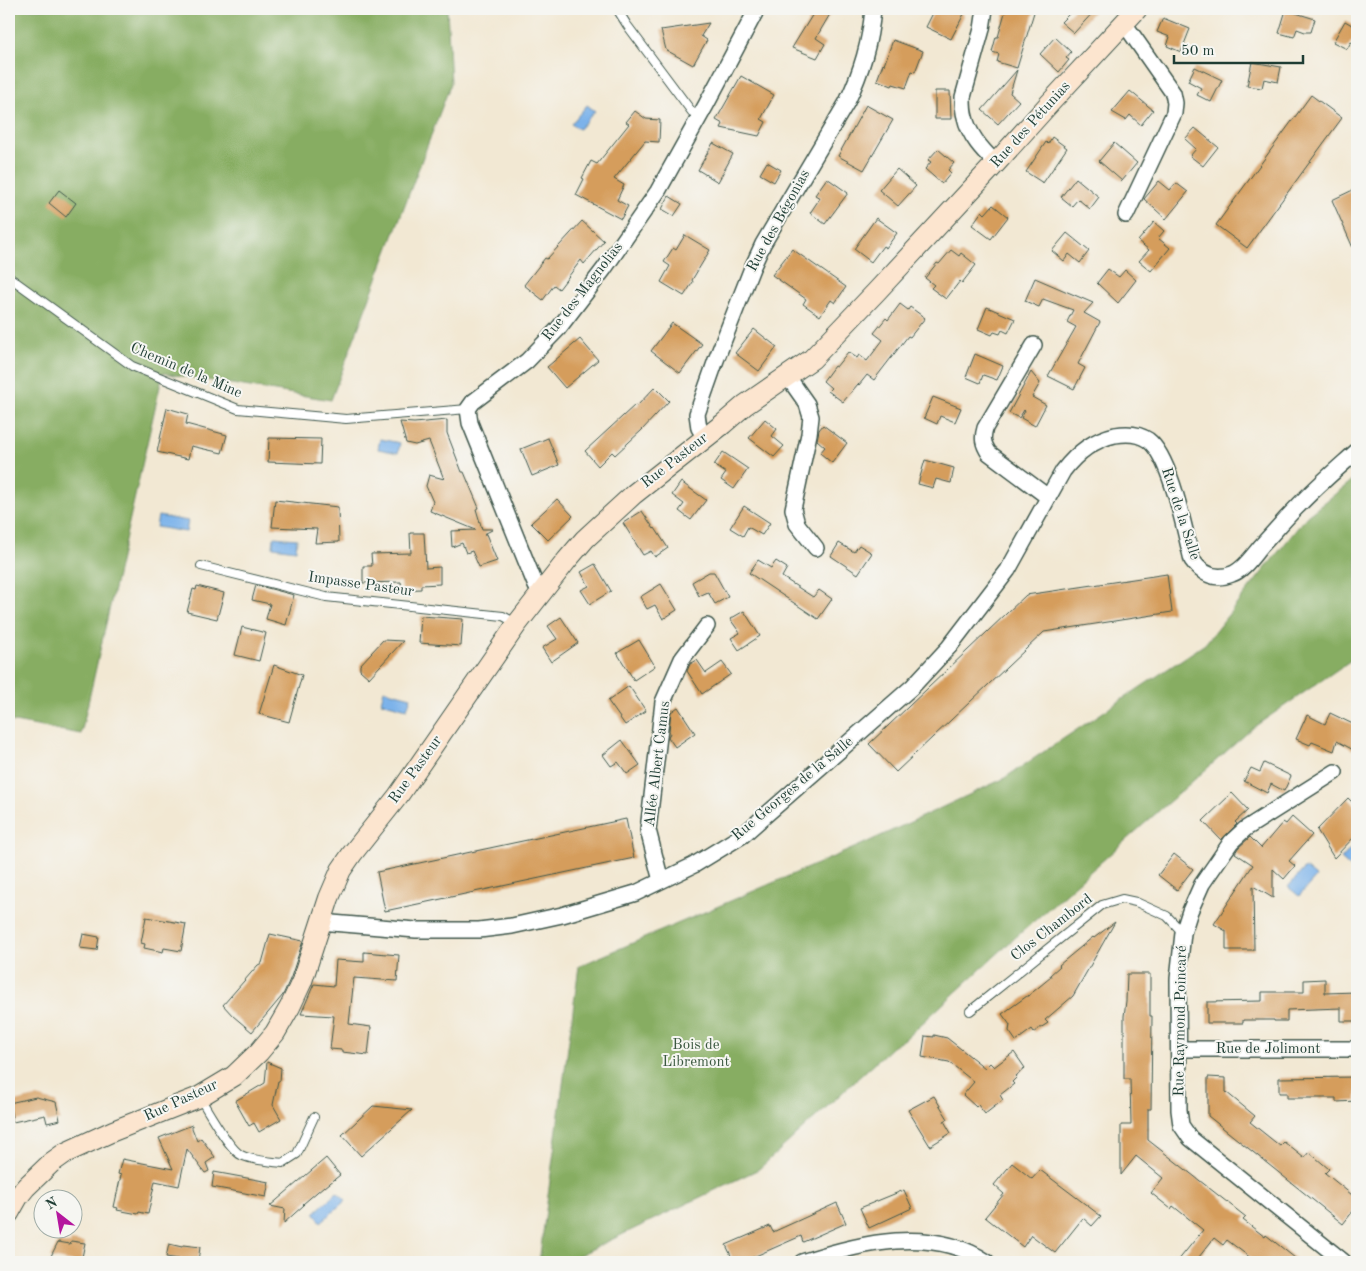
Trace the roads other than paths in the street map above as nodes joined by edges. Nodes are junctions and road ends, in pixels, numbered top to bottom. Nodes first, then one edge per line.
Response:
1 (617, 9) edge
2 (757, 9) edge
3 (873, 9) edge
4 (985, 9) edge
5 (1130, 16) edge
6 (700, 116) junction
7 (996, 163) junction
8 (1126, 215) dead end
9 (9, 277) edge
10 (850, 320) joint
11 (1034, 345) dead end
12 (788, 377) junction
13 (468, 409) junction
14 (705, 437) junction
15 (1357, 451) edge
16 (1063, 471) joint
17 (1048, 497) junction
18 (816, 548) dead end
19 (201, 566) dead end
20 (542, 591) junction
21 (518, 624) junction
22 (707, 626) dead end
23 (1335, 772) dead end
24 (661, 881) junction
25 (320, 922) junction
26 (1183, 933) junction
27 (970, 1011) dead end
28 (1357, 1048) edge
29 (1178, 1049) junction
30 (199, 1097) junction
31 (314, 1117) dead end
32 (9, 1213) edge
33 (802, 1262) edge
34 (987, 1262) edge
35 (1344, 1262) edge

1 - 6 lane
2 - 6 street, Rue des Magnolias
3 - 14 street, Rue des Bégonias
4 - 7 street
5 - 7 street, Rue des Pétunias
5 - 8 street
6 - 13 street, Rue des Magnolias
7 - 10 street, Rue des Pétunias
9 - 13 lane, Chemin de la Mine
10 - 12 street, Rue Pasteur
11 - 17 street
12 - 14 street, Rue Pasteur
12 - 18 street
13 - 20 street
14 - 20 street, Rue Pasteur
15 - 16 street, Rue de la Salle
16 - 17 street, Rue Georges de la Salle
17 - 24 street, Rue Georges de la Salle
19 - 21 lane, Impasse Pasteur
20 - 21 street, Rue Pasteur
21 - 25 street, Rue Pasteur
22 - 24 street, Allée Albert Camus
23 - 26 street, Rue Raymond Poincaré
24 - 25 street, Rue Georges de la Salle
25 - 30 street, Rue Pasteur
26 - 27 lane, Clos Chambord
26 - 29 street, Rue Raymond Poincaré
28 - 29 street, Rue de Jolimont
29 - 35 street, Rue Raymond Poincaré
30 - 31 lane
30 - 32 street, Rue Pasteur
33 - 34 street

